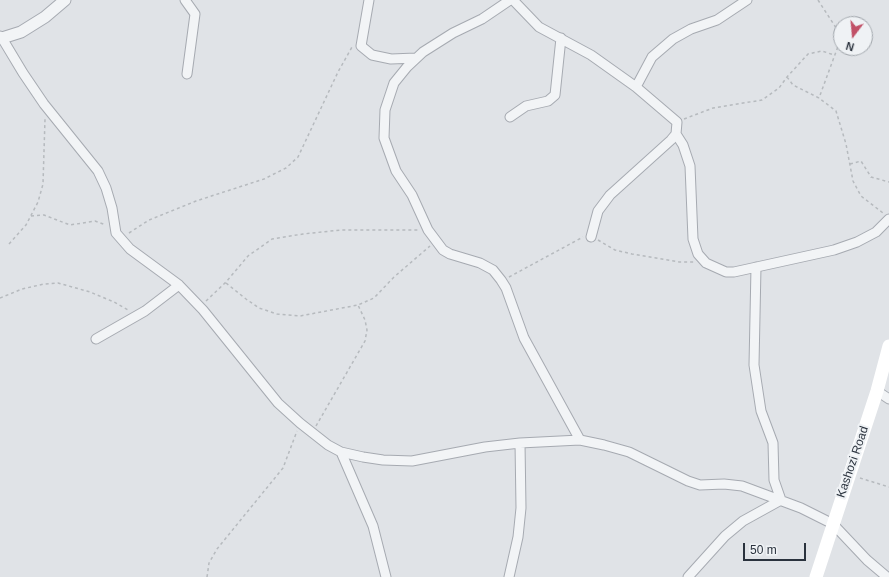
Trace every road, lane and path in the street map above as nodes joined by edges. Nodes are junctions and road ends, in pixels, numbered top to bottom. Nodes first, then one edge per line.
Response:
1 (65, 0) edge
2 (184, 0) edge
3 (369, 0) edge
4 (510, 0) edge
5 (514, 0) edge
6 (747, 0) edge
7 (818, 0) edge
8 (833, 23) edge
9 (363, 34) junction
10 (1, 38) edge
11 (561, 38) junction
12 (833, 55) edge
13 (834, 56) edge
14 (416, 58) junction
15 (186, 74) dead end
16 (786, 77) junction
17 (636, 87) junction
18 (819, 98) junction
19 (44, 104) junction
20 (510, 117) dead end
21 (677, 122) junction
22 (676, 134) junction
23 (850, 164) junction
24 (889, 182) edge
25 (30, 217) junction
26 (889, 218) edge
27 (114, 230) junction
28 (428, 230) junction
29 (591, 237) junction
30 (120, 239) junction
31 (436, 241) junction
32 (10, 244) dead end
33 (706, 263) junction
34 (756, 267) junction
35 (501, 280) junction
36 (226, 282) junction
37 (179, 285) junction
38 (0, 298) edge
39 (358, 305) junction
40 (200, 306) junction
41 (136, 316) junction
42 (96, 339) dead end
43 (889, 346) edge
44 (877, 391) junction
45 (889, 399) edge
46 (300, 424) junction
47 (312, 433) junction
48 (580, 440) junction
49 (520, 443) junction
50 (341, 452) junction
51 (848, 474) junction
52 (889, 487) edge
53 (781, 500) junction
54 (832, 524) junction
55 (207, 577) edge
56 (386, 577) edge
57 (509, 577) edge
58 (688, 577) edge
59 (816, 577) edge
60 (887, 577) edge

1 - 10 street
2 - 15 street
3 - 9 street
4 - 14 street
5 - 11 street
6 - 17 street
7 - 8 path
9 - 14 street
9 - 30 path
10 - 19 street
11 - 17 street
11 - 20 street
12 - 16 path
13 - 18 path
14 - 28 street
16 - 18 path
16 - 21 path
17 - 21 street
18 - 23 path
19 - 25 path
19 - 27 street
21 - 22 street
22 - 29 street
22 - 33 street
23 - 24 path
23 - 26 path
25 - 27 path
25 - 32 path
26 - 34 street
27 - 30 street
28 - 31 street
28 - 36 path
29 - 33 path
29 - 35 path
30 - 37 street
31 - 35 street
31 - 39 path
33 - 34 street
34 - 53 street
35 - 48 street
36 - 39 path
36 - 40 path
37 - 40 street
37 - 41 street
38 - 41 path
39 - 47 path
40 - 46 street
41 - 42 street
43 - 44 main road, Kashozi Road
44 - 45 street
44 - 51 main road, Kashozi Road
46 - 47 street
46 - 55 path
47 - 50 street
48 - 49 street
48 - 53 street
49 - 50 street
49 - 57 street
50 - 56 street
51 - 52 path
51 - 54 main road, Kashozi Road
53 - 54 street
53 - 58 street
54 - 59 main road, Kashozi Road
54 - 60 street

